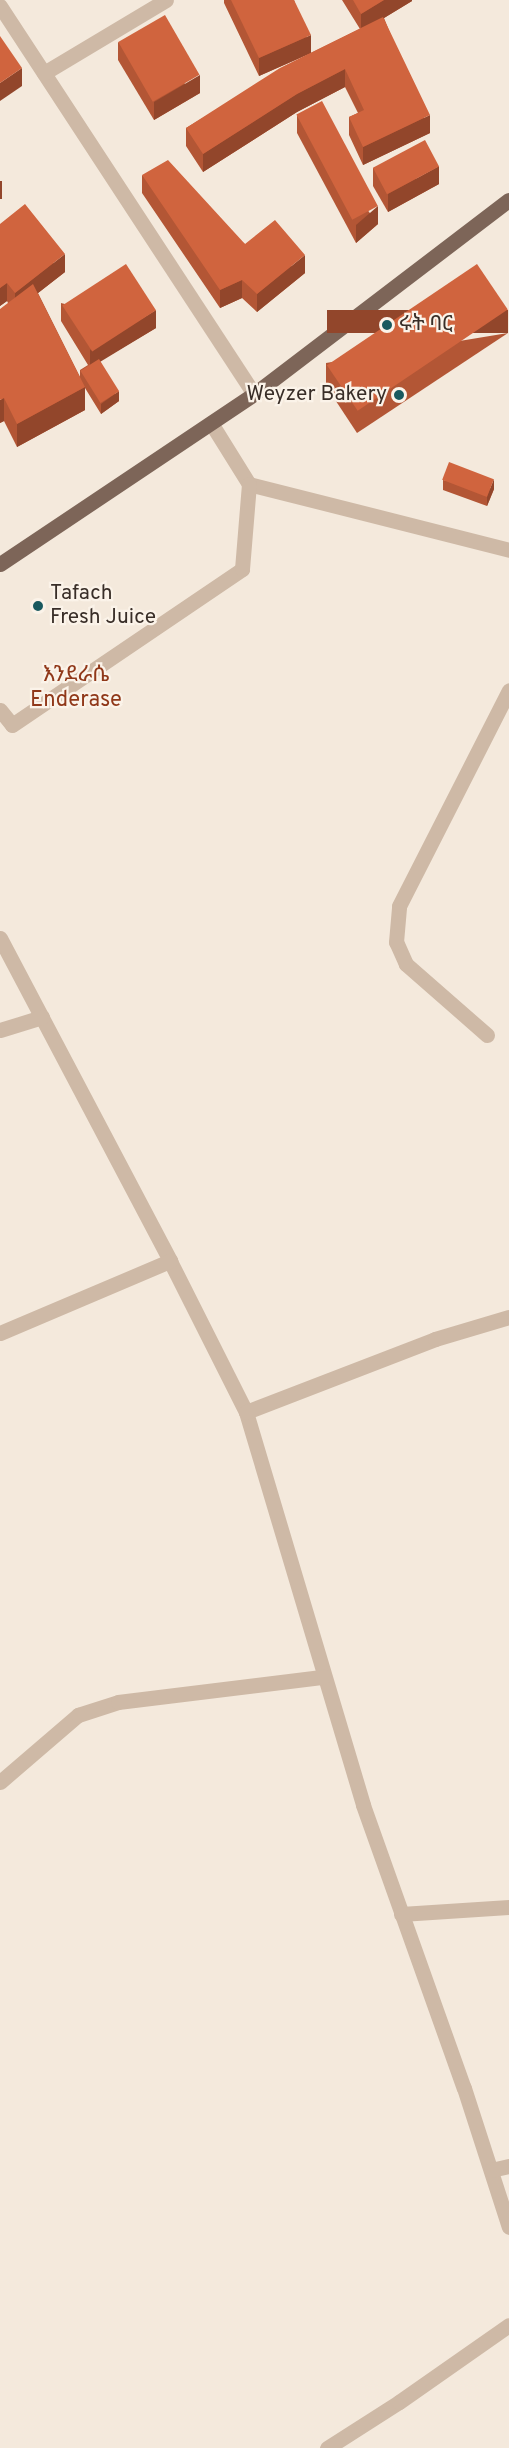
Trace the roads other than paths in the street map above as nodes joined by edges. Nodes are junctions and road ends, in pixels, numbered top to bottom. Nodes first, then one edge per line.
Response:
1 (166, 0) edge
2 (0, 6) edge
3 (44, 73) junction
4 (509, 200) edge
5 (254, 394) junction
6 (211, 423) junction
7 (249, 484) junction
8 (509, 550) edge
9 (0, 564) edge
10 (509, 690) edge
11 (0, 710) edge
12 (0, 938) edge
13 (42, 1017) junction
14 (0, 1030) edge
15 (487, 1035) dead end
16 (170, 1261) junction
17 (509, 1317) edge
18 (0, 1333) edge
19 (246, 1412) junction
20 (323, 1677) junction
21 (0, 1782) edge
22 (509, 1907) edge
23 (401, 1914) junction
24 (509, 2166) edge
25 (491, 2170) junction
26 (509, 2226) edge
27 (509, 2325) edge
28 (327, 2448) edge

1 - 3 street
2 - 3 street
3 - 5 street
4 - 5 main road
5 - 6 main road
6 - 7 street
6 - 9 main road
7 - 8 street
7 - 11 street
10 - 15 street
12 - 13 street
13 - 14 street
13 - 16 street
16 - 18 street
16 - 19 street
17 - 19 street
19 - 20 street
20 - 21 street
20 - 23 street
22 - 23 street
23 - 25 street
24 - 25 street
25 - 26 street
27 - 28 street

